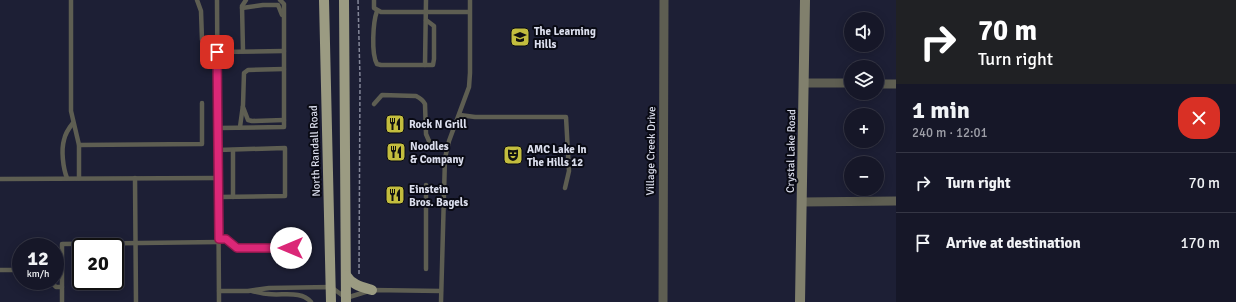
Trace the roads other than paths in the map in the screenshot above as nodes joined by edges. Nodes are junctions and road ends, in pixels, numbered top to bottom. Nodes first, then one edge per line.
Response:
1 (70, 0) edge
2 (197, 0) edge
3 (217, 0) edge
4 (246, 0) edge
5 (280, 0) edge
6 (324, 0) edge
7 (344, 0) edge
8 (374, 0) edge
9 (426, 0) edge
10 (470, 0) edge
11 (664, 0) edge
12 (805, 0) edge
13 (242, 8) junction
14 (377, 11) junction
15 (426, 12) junction
16 (470, 12) junction
17 (426, 20) junction
18 (284, 23) junction
19 (217, 40) junction
20 (243, 51) junction
21 (284, 51) junction
22 (217, 52) junction
23 (424, 65) junction
24 (284, 69) junction
25 (804, 83) junction
26 (844, 84) edge
27 (884, 84) edge
28 (896, 84) edge
29 (202, 103) dead end
30 (374, 104) dead end
31 (243, 107) junction
32 (460, 115) junction
33 (284, 120) junction
34 (73, 123) junction
35 (240, 127) junction
36 (218, 128) junction
37 (429, 141) dead end
38 (79, 145) junction
39 (218, 150) junction
40 (233, 150) junction
41 (0, 178) edge
42 (67, 178) junction
43 (79, 178) junction
44 (135, 178) junction
45 (218, 178) junction
46 (426, 185) dead end
47 (566, 188) dead end
48 (233, 196) junction
49 (218, 197) junction
50 (896, 201) edge
51 (802, 202) junction
52 (219, 241) junction
53 (136, 243) junction
54 (64, 244) edge
55 (291, 248) dead end
56 (426, 269) dead end
57 (0, 270) edge
58 (12, 270) edge
59 (346, 275) junction
60 (331, 287) junction
61 (62, 290) edge
62 (372, 290) junction
63 (441, 290) junction
64 (219, 291) junction
65 (248, 291) junction
66 (346, 300) edge
67 (62, 302) edge
68 (136, 302) edge
69 (219, 302) edge
70 (311, 302) edge
71 (331, 302) edge
72 (441, 302) edge
73 (662, 302) edge
74 (800, 302) edge

1 - 34 lane
2 - 19 lane
3 - 19 lane
4 - 13 lane
5 - 18 lane
6 - 60 main road, North Randall Road
7 - 59 main road
8 - 14 lane
9 - 15 lane
10 - 16 lane
11 - 73 street, Village Creek Drive
12 - 25 street, Crystal Lake Road
13 - 18 lane
13 - 20 lane
14 - 15 lane
14 - 23 lane
15 - 16 lane
15 - 17 lane
16 - 32 lane
17 - 23 lane
17 - 23 lane
18 - 21 lane
19 - 22 lane
20 - 21 lane
20 - 22 lane
21 - 24 lane
22 - 36 lane
24 - 31 lane
24 - 33 lane
25 - 26 street
25 - 51 street, Crystal Lake Road
27 - 28 street
29 - 38 lane
30 - 37 lane
31 - 33 lane
31 - 35 lane
32 - 47 lane
32 - 63 lane
33 - 35 lane
34 - 38 lane
34 - 42 lane
35 - 36 lane
36 - 39 lane
38 - 43 lane
39 - 40 lane
39 - 45 lane
40 - 48 lane
40 - 48 lane
41 - 42 lane
42 - 43 lane
43 - 44 lane
44 - 45 lane
44 - 53 lane
45 - 49 lane
46 - 56 lane
48 - 49 lane
49 - 52 lane
50 - 51 street
51 - 74 street, Crystal Lake Road
52 - 53 lane
52 - 55 lane
52 - 64 lane
53 - 54 lane
53 - 68 lane
57 - 58 lane
59 - 62 main road
59 - 66 main road
60 - 65 lane
60 - 66 lane
60 - 71 main road, North Randall Road
61 - 67 lane
62 - 63 lane
62 - 66 lane
63 - 72 lane
64 - 65 lane
64 - 69 lane
65 - 70 lane

